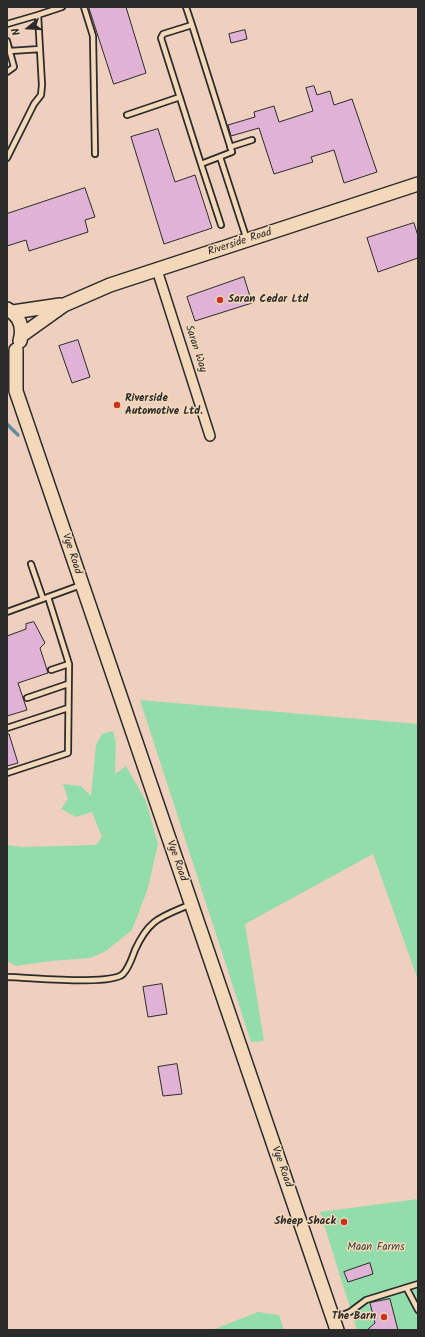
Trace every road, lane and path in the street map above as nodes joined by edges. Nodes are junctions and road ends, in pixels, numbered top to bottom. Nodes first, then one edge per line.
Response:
1 (62, 7) edge
2 (84, 7) edge
3 (186, 7) edge
4 (38, 15) junction
5 (7, 24) edge
6 (192, 25) junction
7 (7, 41) edge
8 (40, 49) junction
9 (10, 51) junction
10 (7, 72) edge
11 (180, 97) junction
12 (127, 115) dead end
13 (252, 140) dead end
14 (230, 147) junction
15 (95, 154) dead end
16 (220, 157) junction
17 (7, 158) edge
18 (201, 164) junction
19 (418, 184) edge
20 (221, 225) dead end
21 (247, 240) junction
22 (157, 270) junction
23 (64, 305) junction
24 (10, 310) edge
25 (22, 335) junction
26 (11, 353) edge
27 (7, 378) edge
28 (16, 391) junction
29 (210, 436) dead end
30 (31, 564) dead end
31 (81, 585) junction
32 (45, 598) junction
33 (7, 612) edge
34 (69, 664) junction
35 (51, 670) dead end
36 (68, 684) junction
37 (27, 698) dead end
38 (68, 708) junction
39 (7, 728) edge
40 (7, 773) edge
41 (191, 904) junction
42 (7, 976) edge
43 (418, 1284) edge
44 (407, 1289) junction
45 (418, 1310) edge
46 (335, 1324) edge

1 - 4 lane
2 - 15 lane
3 - 6 lane
4 - 5 lane
4 - 8 lane
6 - 11 lane
6 - 14 lane
7 - 9 lane
8 - 9 lane
8 - 17 lane
9 - 10 lane
11 - 12 lane
11 - 18 lane
13 - 14 lane
14 - 16 lane
16 - 18 lane
16 - 21 lane
18 - 20 lane
19 - 21 main road, Riverside Road
21 - 22 main road, Riverside Road
22 - 23 main road, Riverside Road
22 - 29 street, Saran Way
23 - 24 main road, Riverside Road
23 - 25 main road, Riverside Road
24 - 25 main road
25 - 26 main road
26 - 28 main road, Vye Road
27 - 28 main road, Vye Road
28 - 31 main road, Vye Road
30 - 32 lane
31 - 32 lane
31 - 41 main road, Vye Road
32 - 33 lane
32 - 34 lane
34 - 35 lane
34 - 36 lane
36 - 37 lane
36 - 38 lane
38 - 39 lane
38 - 40 lane
41 - 42 lane
41 - 46 main road, Vye Road
43 - 44 lane
44 - 45 lane
44 - 46 lane

